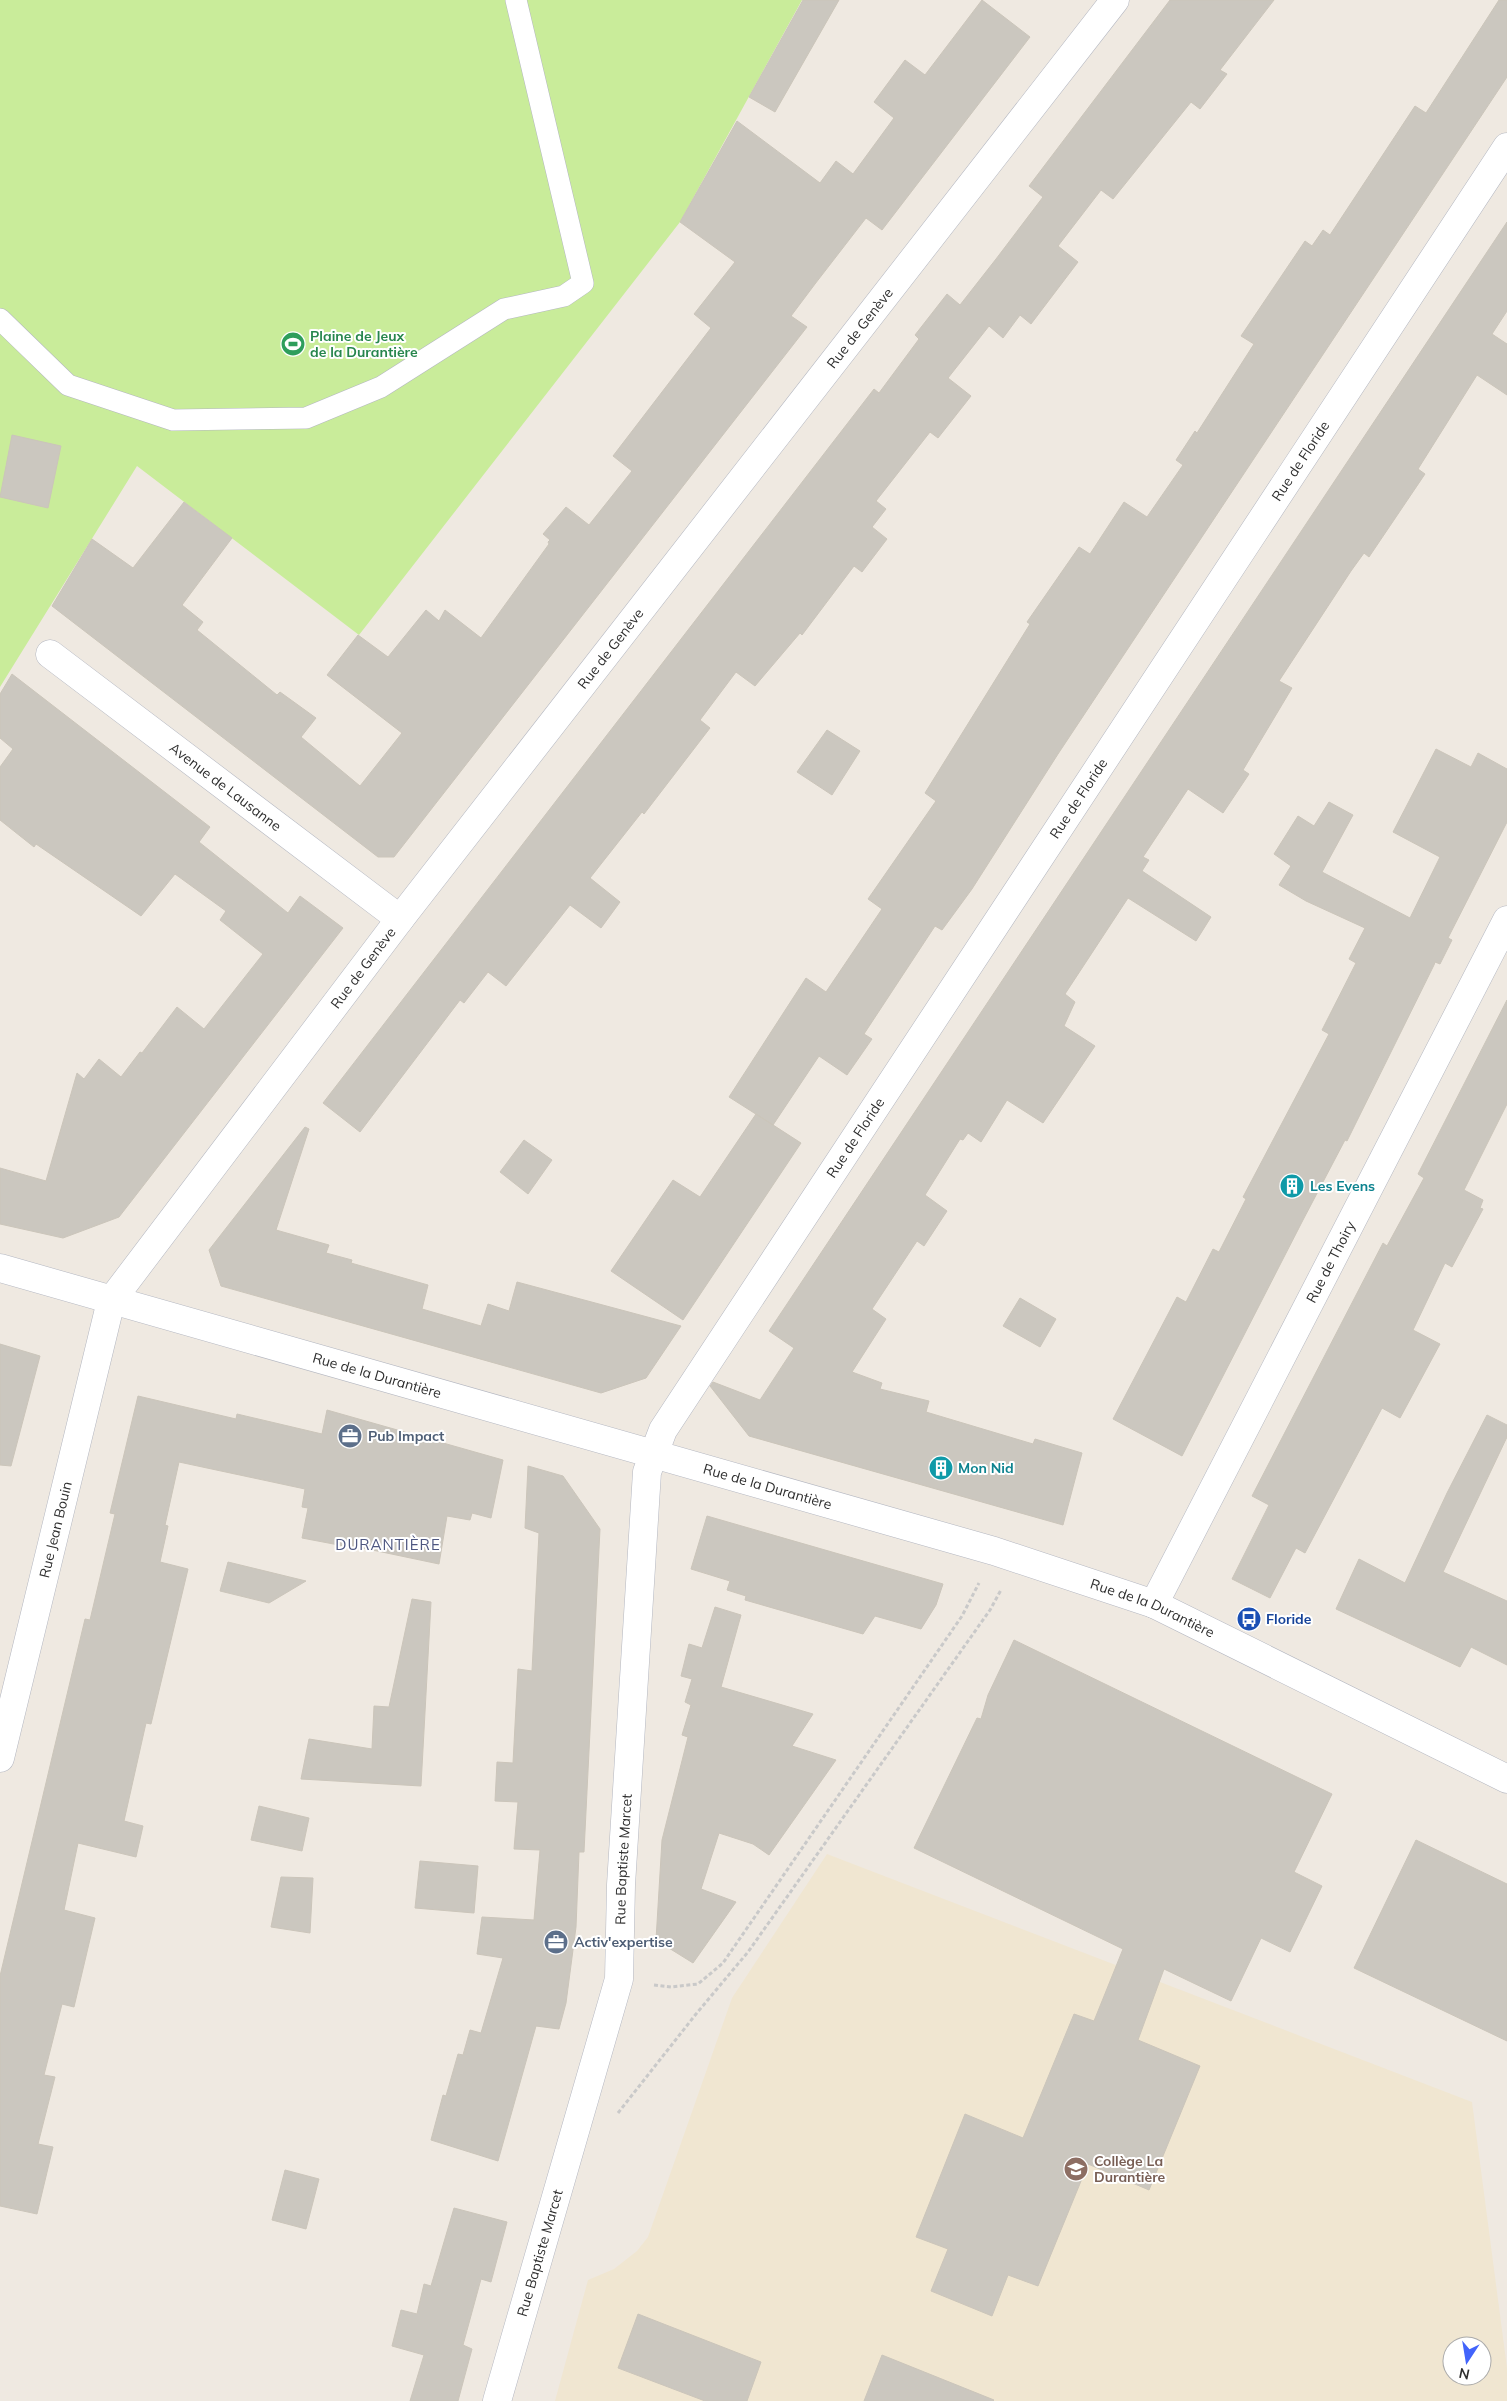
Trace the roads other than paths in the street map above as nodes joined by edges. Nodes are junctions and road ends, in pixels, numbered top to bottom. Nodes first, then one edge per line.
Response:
1 (516, 0) edge
2 (1116, 0) edge
3 (1507, 147) edge
4 (0, 319) edge
5 (50, 654) dead end
6 (400, 920) junction
7 (1507, 920) edge
8 (0, 1268) edge
9 (111, 1301) junction
10 (653, 1454) junction
11 (1154, 1604) junction
12 (0, 1758) edge
13 (1507, 1779) edge
14 (497, 2401) edge

1 - 4 lane
2 - 6 street, Rue de Genève
3 - 10 street, Rue de Floride
5 - 6 street, Avenue de Lausanne
6 - 9 street, Rue de Genève
7 - 11 street, Rue de Thoiry
8 - 9 street, Rue de la Durantière
9 - 10 street, Rue de la Durantière
9 - 12 street, Rue Jean Bouin
10 - 11 street, Rue de la Durantière
10 - 14 street, Rue Baptiste Marcet
11 - 13 street, Rue de la Durantière

